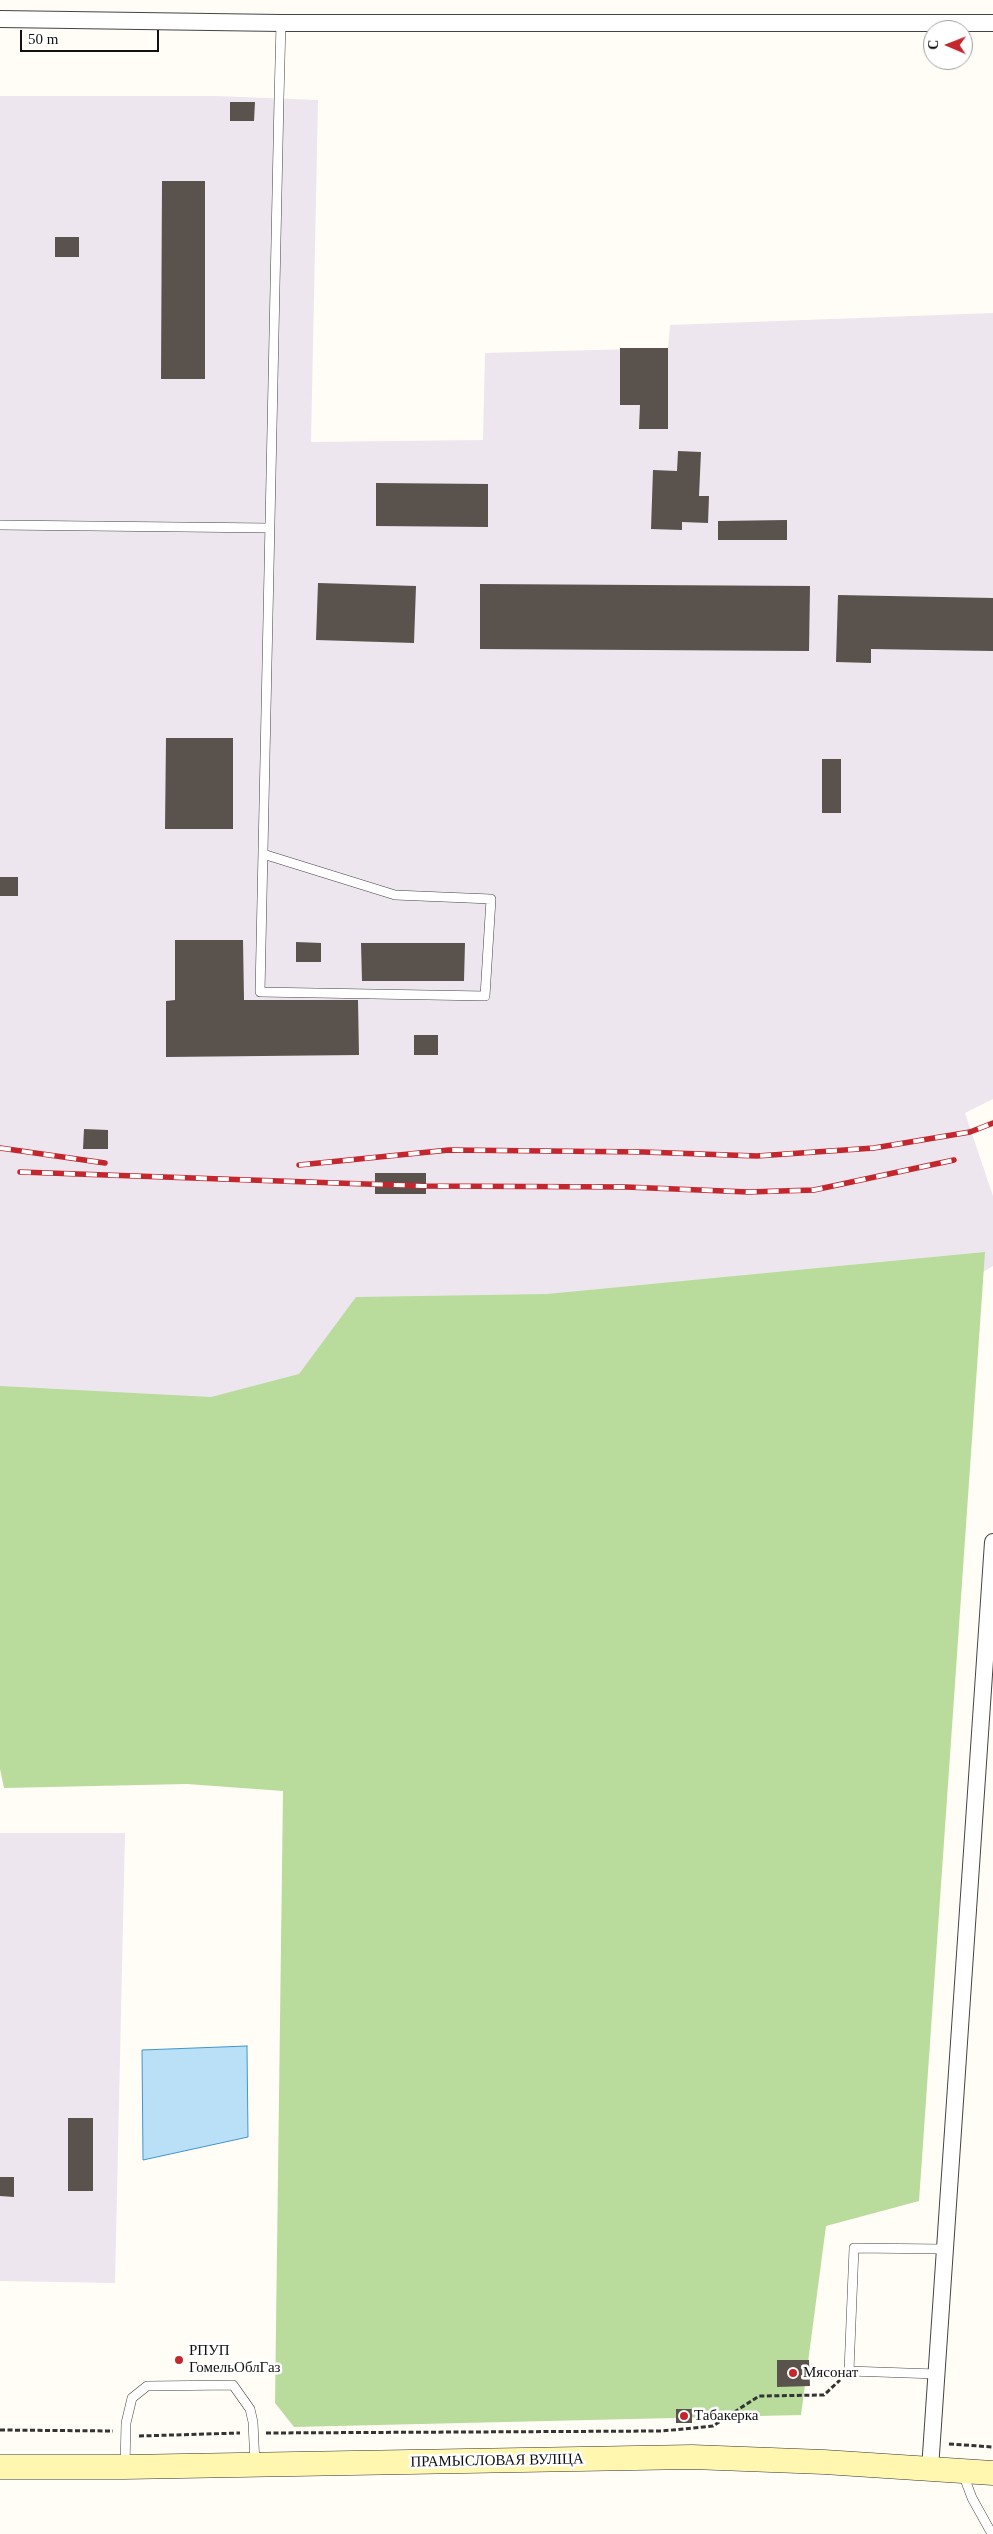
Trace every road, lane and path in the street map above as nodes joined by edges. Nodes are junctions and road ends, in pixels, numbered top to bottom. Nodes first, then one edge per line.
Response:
1 (0, 19) edge
2 (281, 23) junction
3 (993, 23) edge
4 (0, 525) edge
5 (270, 528) junction
6 (263, 854) junction
7 (993, 1542) edge
8 (944, 2249) junction
9 (850, 2371) junction
10 (936, 2374) junction
11 (0, 2430) edge
12 (254, 2433) junction
13 (125, 2434) junction
14 (931, 2443) junction
15 (993, 2446) edge
16 (255, 2464) junction
17 (0, 2467) edge
18 (125, 2467) junction
19 (930, 2469) junction
20 (962, 2471) junction
21 (993, 2473) edge
22 (992, 2534) edge

1 - 2 street
2 - 3 street
2 - 5 lane
4 - 5 lane
5 - 6 lane
6 - 6 lane
7 - 8 street
8 - 9 lane
8 - 10 street
9 - 10 lane
9 - 12 path
10 - 14 street
11 - 13 path
12 - 13 path
12 - 13 lane
12 - 16 lane
13 - 18 lane
14 - 15 path
14 - 19 street
16 - 18 main road, ПРАМЫСЛОВАЯ ВУЛІЦА
16 - 19 main road, ПРАМЫСЛОВАЯ ВУЛІЦА
17 - 18 main road, ПРАМЫСЛОВАЯ ВУЛІЦА
19 - 20 main road, ПРАМЫСЛОВАЯ ВУЛІЦА
20 - 21 main road, ПРАМЫСЛОВАЯ ВУЛІЦА
20 - 22 lane

